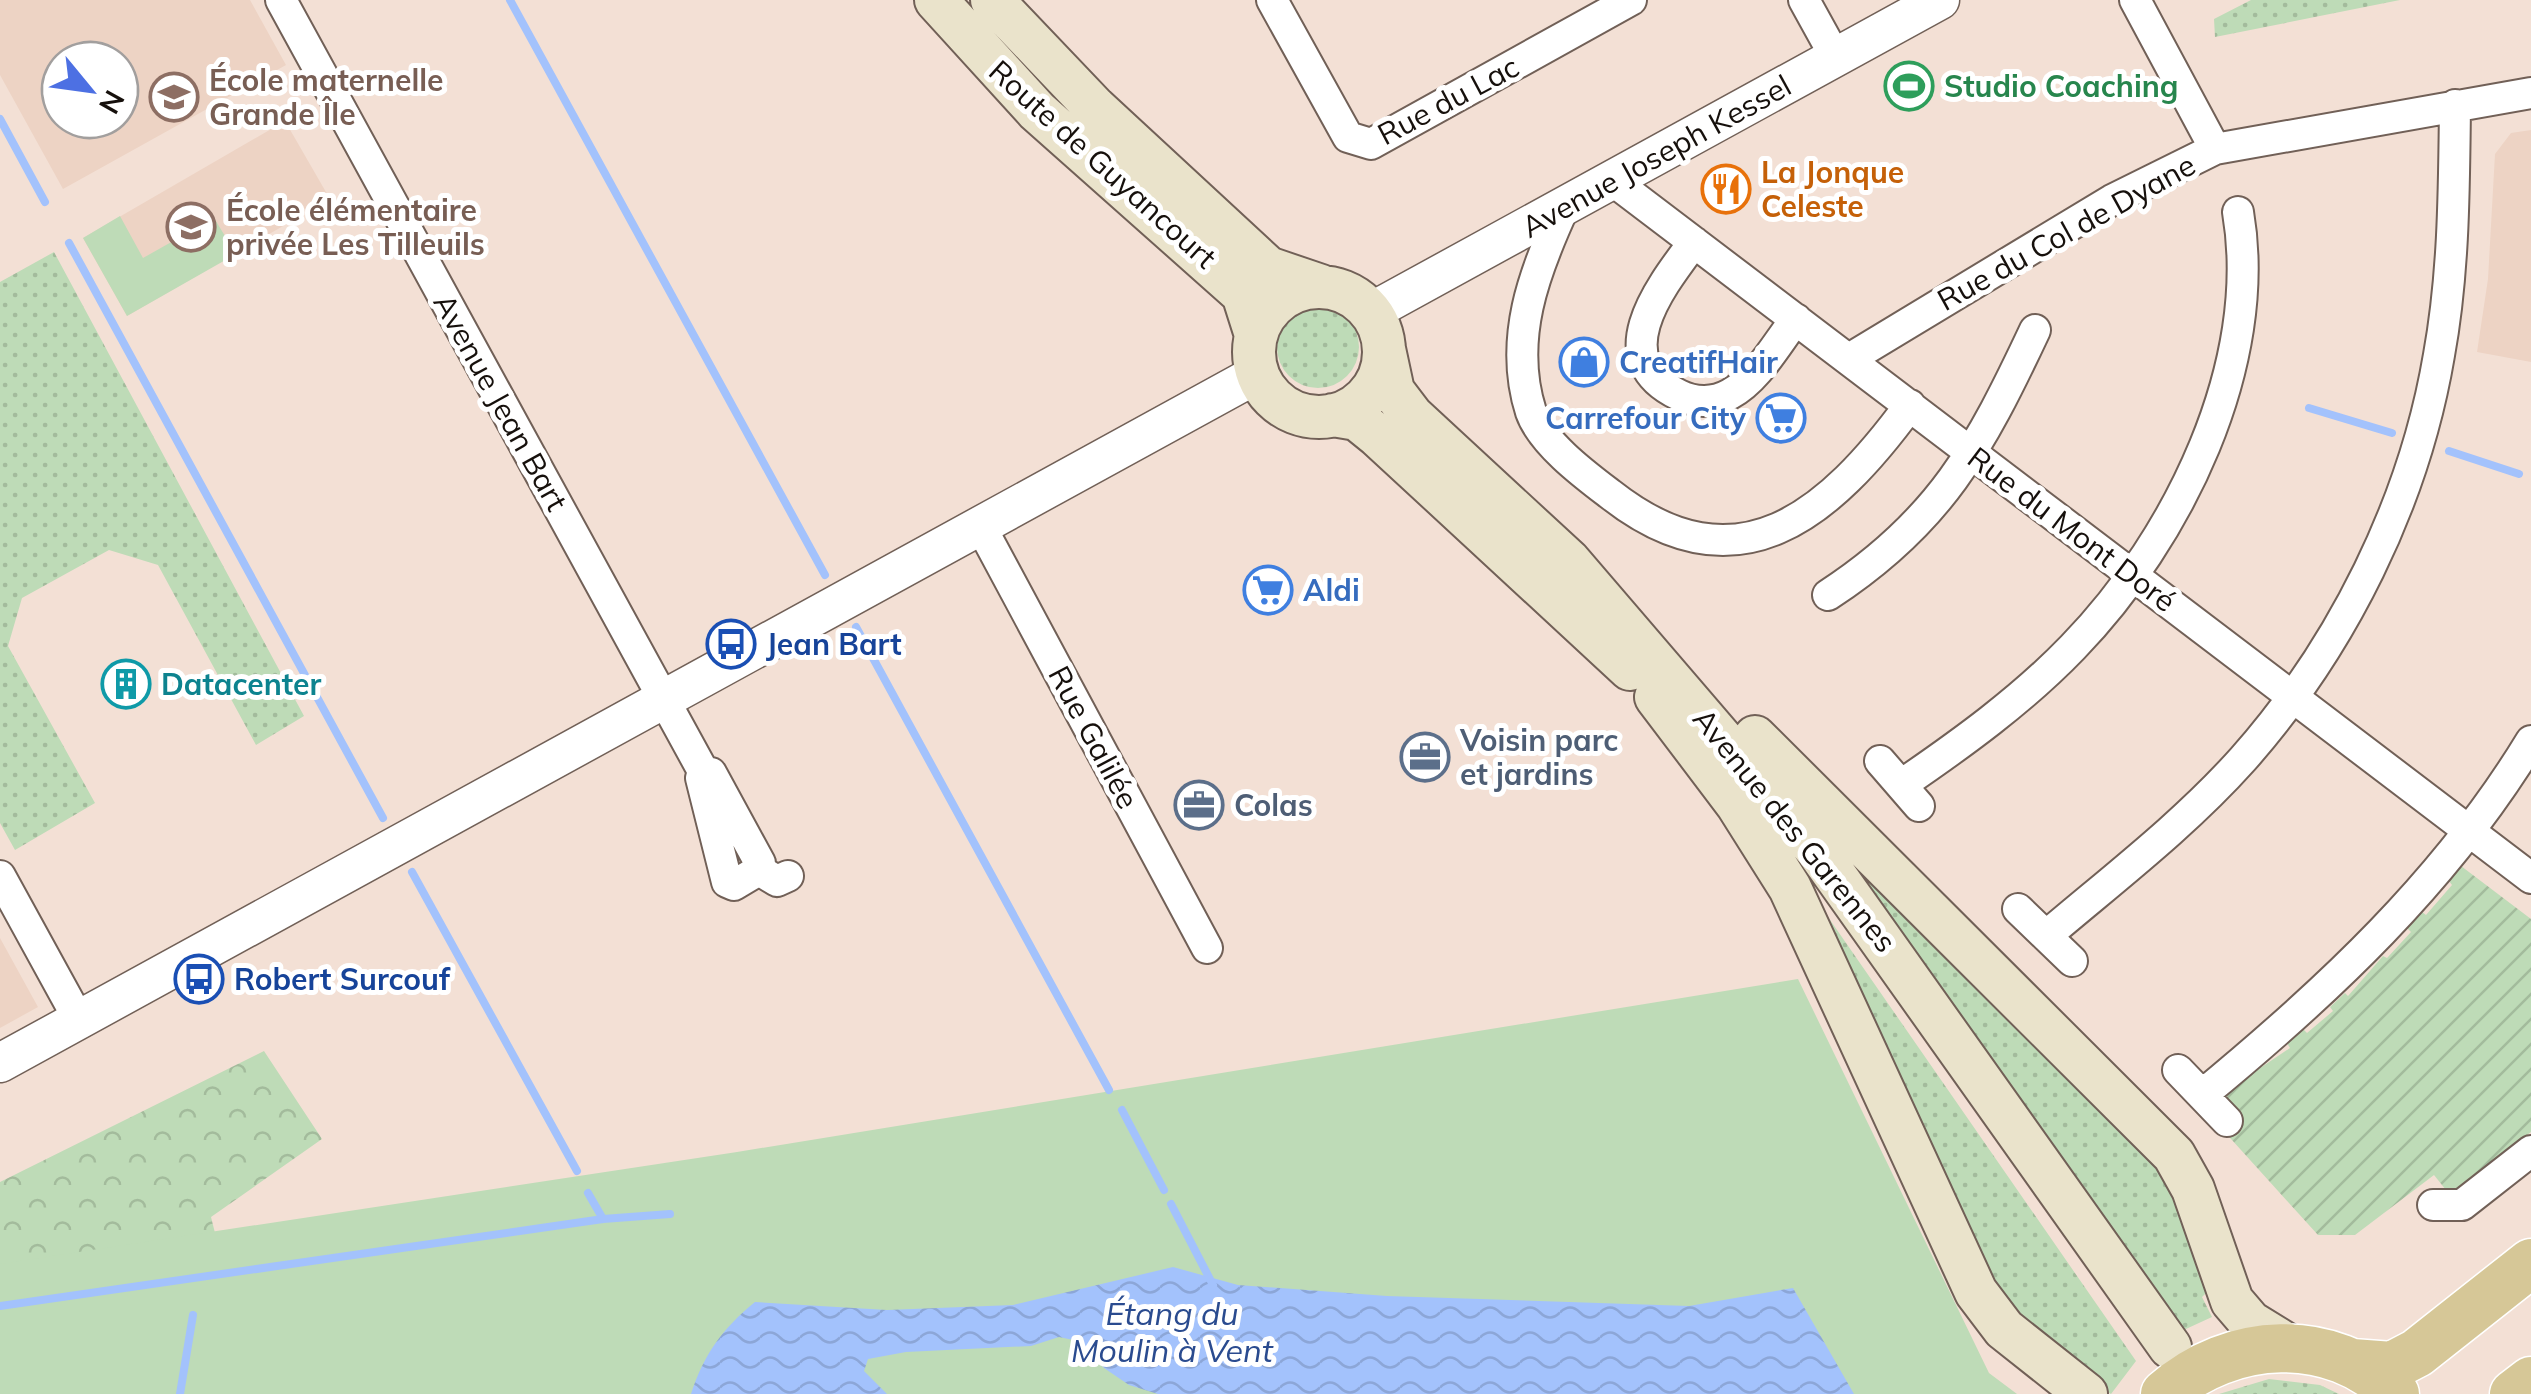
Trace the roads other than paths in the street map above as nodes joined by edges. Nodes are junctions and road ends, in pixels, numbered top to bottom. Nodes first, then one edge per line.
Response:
1 (281, 0) edge
2 (936, 0) edge
3 (992, 0) edge
4 (1272, 0) edge
5 (1631, 0) edge
6 (1804, 0) edge
7 (1940, 0) edge
8 (2135, 0) edge
9 (1836, 58) junction
10 (2531, 93) edge
11 (2456, 106) junction
12 (2214, 149) junction
13 (1612, 180) junction
14 (1564, 207) junction
15 (2238, 212) dead end
16 (1694, 242) junction
17 (1321, 286) junction
18 (1796, 319) junction
19 (1377, 330) junction
20 (2036, 330) dead end
21 (1256, 355) junction
22 (1848, 359) junction
23 (1910, 405) junction
24 (1333, 415) junction
25 (1973, 454) junction
26 (982, 527) junction
27 (1570, 561) junction
28 (2132, 574) junction
29 (1828, 595) dead end
30 (1647, 684) junction
31 (2293, 696) junction
32 (665, 699) junction
33 (2531, 741) edge
34 (1880, 762) dead end
35 (703, 771) junction
36 (2470, 833) junction
37 (0, 876) edge
38 (2531, 878) edge
39 (2018, 909) dead end
40 (2046, 936) junction
41 (1207, 948) dead end
42 (2072, 961) dead end
43 (79, 1020) junction
44 (0, 1063) edge
45 (2178, 1070) dead end
46 (2202, 1095) junction
47 (2226, 1121) dead end
48 (2531, 1151) edge
49 (2433, 1204) dead end
50 (2531, 1263) edge
51 (2292, 1348) junction
52 (2352, 1363) junction
53 (2165, 1365) edge
54 (2531, 1381) edge
55 (2086, 1394) edge
56 (2396, 1394) edge
57 (2514, 1394) edge

1 - 32 street, Avenue Jean Bart
2 - 21 main road, Route de Guyancourt
3 - 17 main road, Route de Guyancourt
4 - 5 street, Rue du Lac
6 - 9 street
7 - 9 street, Avenue Joseph Kessel
8 - 12 street
9 - 13 street, Avenue Joseph Kessel
10 - 11 street, Rue du Col de Dyane
11 - 12 street, Rue du Col de Dyane
11 - 31 street
12 - 22 street, Rue du Col de Dyane
13 - 14 street, Avenue Joseph Kessel
13 - 16 street, Rue du Mont Doré
14 - 19 street, Avenue Joseph Kessel
14 - 23 street
15 - 28 street
16 - 18 street, Rue du Mont Doré
16 - 18 street
17 - 19 main road
17 - 21 main road
18 - 22 street, Rue du Mont Doré
19 - 24 main road
19 - 27 main road, Avenue des Garennes
20 - 25 street
21 - 24 main road
21 - 26 street
22 - 23 street, Rue du Mont Doré
23 - 25 street, Rue du Mont Doré
24 - 30 main road, Avenue des Garennes
25 - 28 street, Rue du Mont Doré
25 - 29 street
26 - 32 street
26 - 41 street, Rue Galilée
27 - 51 main road
27 - 53 main road, Avenue des Garennes
28 - 31 street, Rue du Mont Doré
28 - 34 street
30 - 53 main road, Avenue des Garennes
30 - 55 main road
31 - 36 street, Rue du Mont Doré
31 - 40 street
32 - 35 street, Avenue Jean Bart
32 - 43 street
33 - 36 street
35 - 35 street
36 - 38 street, Rue du Mont Doré
36 - 46 street
37 - 43 street
39 - 40 street
40 - 42 street
43 - 44 street
45 - 46 street
46 - 47 street
48 - 49 street
50 - 52 main road
51 - 52 main road
51 - 53 main road
52 - 56 main road
54 - 57 main road

